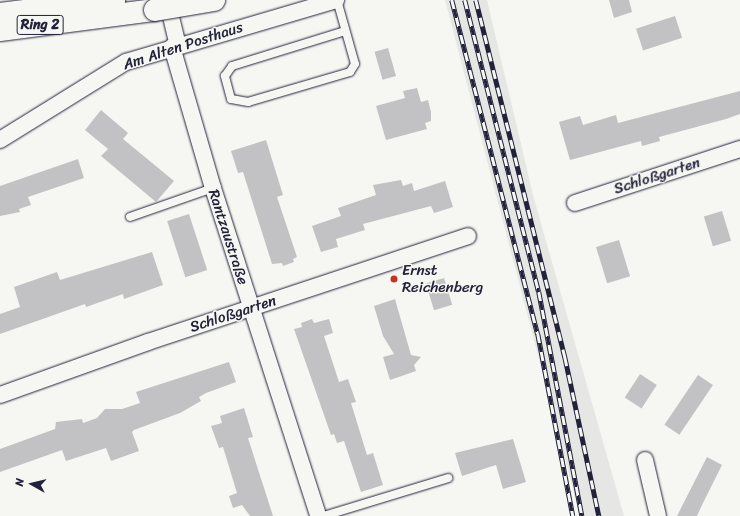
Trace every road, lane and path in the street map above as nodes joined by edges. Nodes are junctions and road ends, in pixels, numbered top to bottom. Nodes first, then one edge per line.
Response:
1 (114, 0) edge
2 (167, 0) edge
3 (214, 0) edge
4 (336, 0) edge
5 (80, 13) junction
6 (0, 14) edge
7 (0, 30) edge
8 (345, 31) junction
9 (175, 46) junction
10 (0, 140) edge
11 (740, 149) edge
12 (213, 188) junction
13 (575, 203) dead end
14 (130, 217) dead end
15 (468, 236) dead end
16 (251, 308) junction
17 (0, 395) edge
18 (645, 460) dead end
19 (448, 478) dead end
20 (318, 516) edge
21 (324, 516) edge
22 (658, 516) edge

1 - 5 main road, Ring 2
2 - 9 street, Rantzaustraße
3 - 5 main road, Ring 2, bridge
4 - 8 lane
4 - 9 street, Am Alten Posthaus
5 - 6 main road, Ring 2
5 - 7 main road, Ring 2
8 - 8 lane
9 - 10 street, Am Alten Posthaus
9 - 12 street, Rantzaustraße
11 - 13 street, Schloßgarten
12 - 14 lane
12 - 16 street, Rantzaustraße
15 - 16 street, Schloßgarten
16 - 17 street, Schloßgarten
16 - 20 street, Rantzaustraße
18 - 22 street
19 - 21 lane

